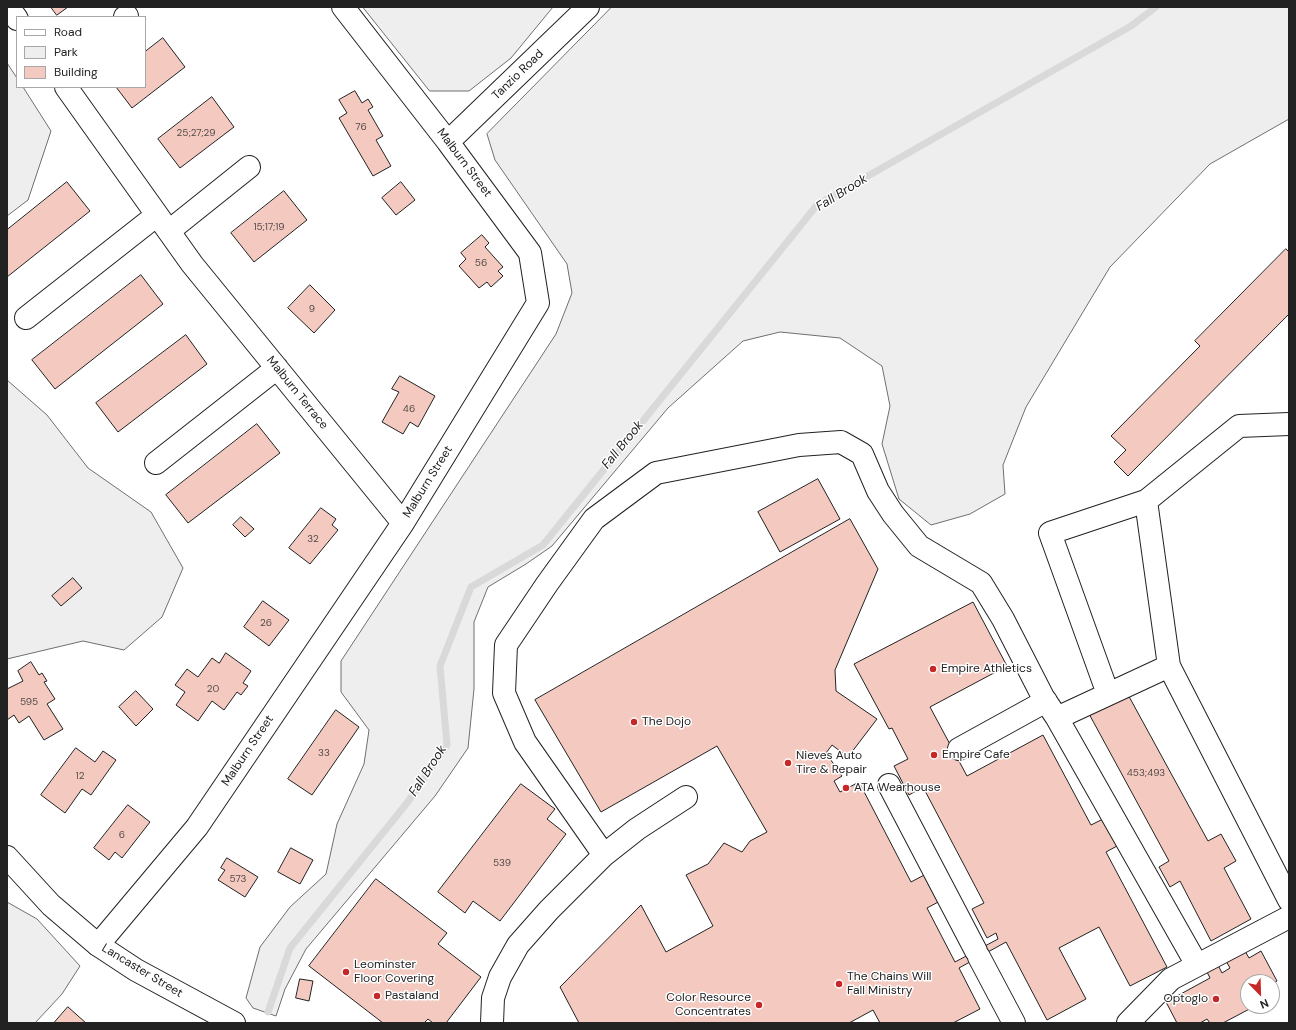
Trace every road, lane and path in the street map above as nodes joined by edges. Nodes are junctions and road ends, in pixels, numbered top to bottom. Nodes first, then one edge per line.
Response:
1 (343, 7) edge
2 (588, 7) edge
3 (67, 88) edge
4 (448, 142) junction
5 (249, 167) dead end
6 (163, 223) junction
7 (26, 318) dead end
8 (277, 368) junction
9 (1289, 424) edge
10 (156, 463) dead end
11 (1146, 501) junction
12 (403, 523) junction
13 (1169, 666) junction
14 (1108, 694) junction
15 (1051, 709) junction
16 (959, 748) dead end
17 (889, 784) dead end
18 (686, 797) dead end
19 (604, 855) junction
20 (7, 857) edge
21 (1289, 900) edge
22 (1289, 917) edge
23 (98, 945) junction
24 (1197, 965) junction
25 (234, 1023) edge
26 (492, 1023) edge
27 (1014, 1023) edge
28 (1128, 1023) edge

1 - 4 street, Malburn Street
2 - 4 street, Tanzio Road
3 - 6 street, Malburn Terrace
4 - 12 street, Malburn Street
5 - 6 street
6 - 7 street
6 - 8 street, Malburn Terrace
8 - 10 street
8 - 12 street, Malburn Terrace
9 - 11 street
11 - 13 street
11 - 14 street
12 - 23 street, Malburn Street
13 - 14 street
13 - 21 street
14 - 15 street
15 - 16 street
15 - 19 street
15 - 24 street
17 - 27 street
18 - 19 street
19 - 26 street
20 - 23 street, Lancaster Street
22 - 24 street
23 - 25 street, Lancaster Street
24 - 28 street

